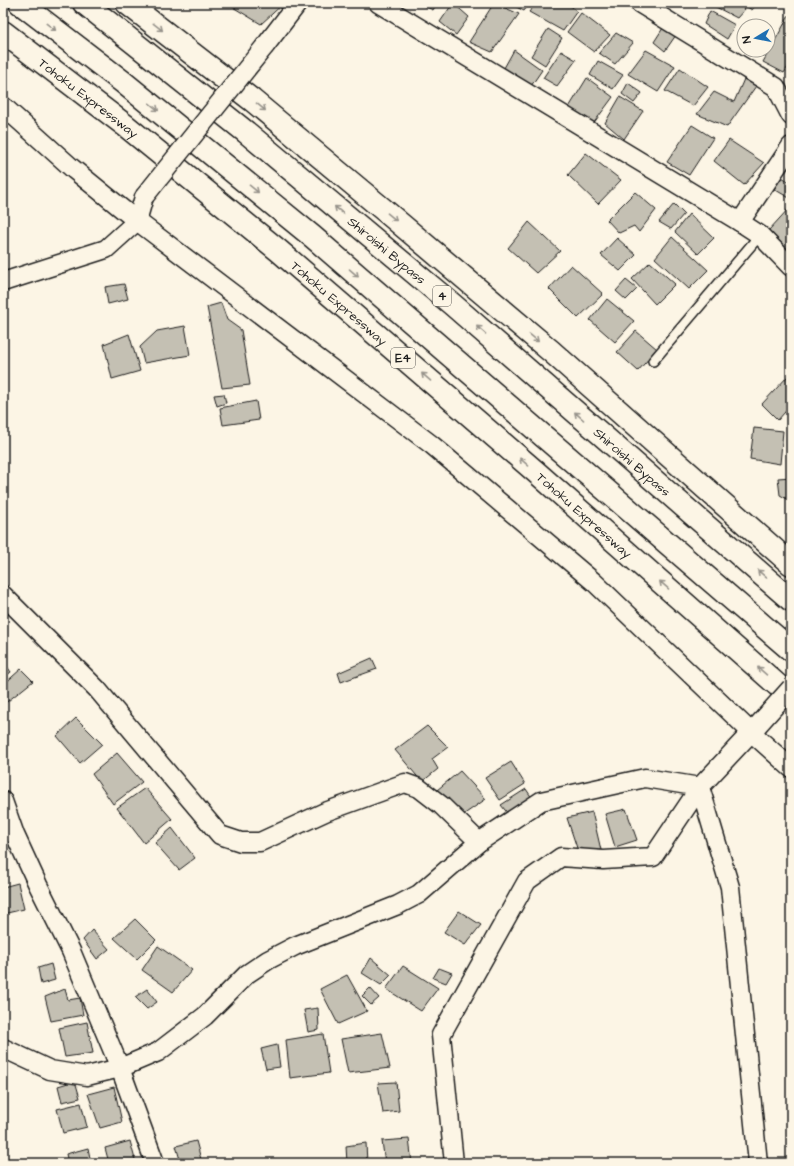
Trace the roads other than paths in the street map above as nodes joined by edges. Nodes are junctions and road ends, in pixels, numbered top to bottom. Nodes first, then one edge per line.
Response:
1 (20, 3) edge
2 (84, 3) edge
3 (127, 3) edge
4 (298, 3) edge
5 (378, 3) edge
6 (639, 3) edge
7 (3, 32) edge
8 (3, 106) edge
9 (791, 116) edge
10 (791, 146) edge
11 (137, 221) junction
12 (740, 222) junction
13 (760, 235) junction
14 (791, 267) edge
15 (3, 282) edge
16 (653, 361) dead end
17 (791, 564) edge
18 (3, 595) edge
19 (791, 600) edge
20 (791, 650) edge
21 (791, 688) edge
22 (791, 696) edge
23 (754, 729) junction
24 (791, 768) edge
25 (700, 787) junction
26 (3, 801) edge
27 (479, 842) junction
28 (3, 1048) edge
29 (120, 1068) junction
30 (155, 1163) edge
31 (454, 1163) edge
32 (758, 1163) edge

1 -> 20 highway, E4
19 -> 2 highway, Shiroishi Bypass / 4
3 -> 17 highway, 4
4 - 11 street, bridge
5 - 12 street
6 - 9 street
22 -> 7 highway, Tohoku Expressway / E4
8 - 11 street
10 - 12 street
11 - 15 street
11 - 23 street
12 - 13 street
13 - 14 street
13 - 16 lane
18 - 27 street
21 - 23 street, bridge
23 - 24 street
23 - 25 street
25 - 27 street
25 - 31 street
25 - 32 street
26 - 29 street
27 - 29 street
28 - 29 street
29 - 30 street

